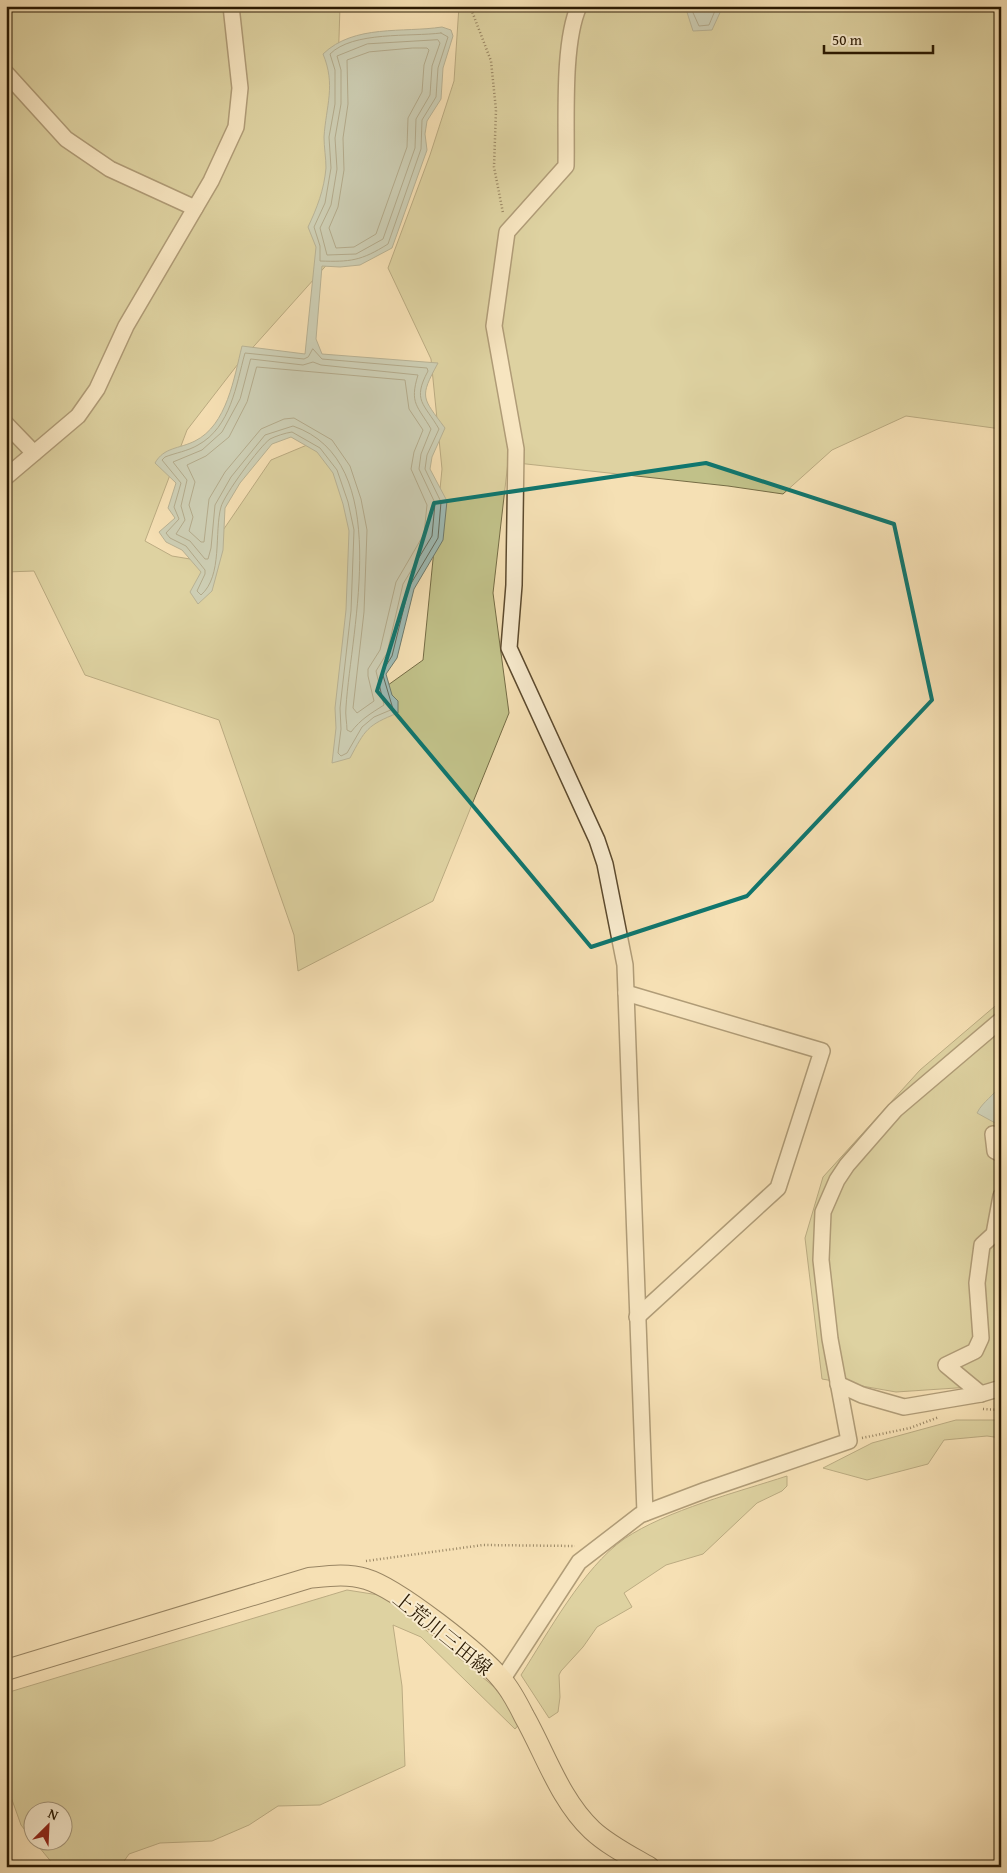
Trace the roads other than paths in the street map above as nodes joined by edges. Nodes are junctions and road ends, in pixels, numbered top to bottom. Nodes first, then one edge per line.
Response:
1 (231, 6) edge
2 (579, 6) edge
3 (6, 73) edge
4 (195, 208) junction
5 (6, 424) edge
6 (34, 453) junction
7 (6, 477) edge
8 (626, 993) junction
9 (1001, 1020) edge
10 (993, 1134) dead end
11 (1001, 1154) edge
12 (1001, 1196) edge
13 (637, 1317) junction
14 (838, 1384) junction
15 (1001, 1388) edge
16 (982, 1402) junction
17 (646, 1514) junction
18 (6, 1670) edge
19 (502, 1680) junction
20 (649, 1867) edge

1 - 4 street
2 - 8 street
3 - 4 street
4 - 6 street
5 - 6 street
6 - 7 street
8 - 13 street
8 - 13 street
9 - 14 street
10 - 11 street
12 - 16 street
13 - 17 street
14 - 16 street
14 - 17 street
15 - 16 street
17 - 19 street
18 - 19 main road, 上荒川三田線
19 - 20 main road, 上荒川三田線

